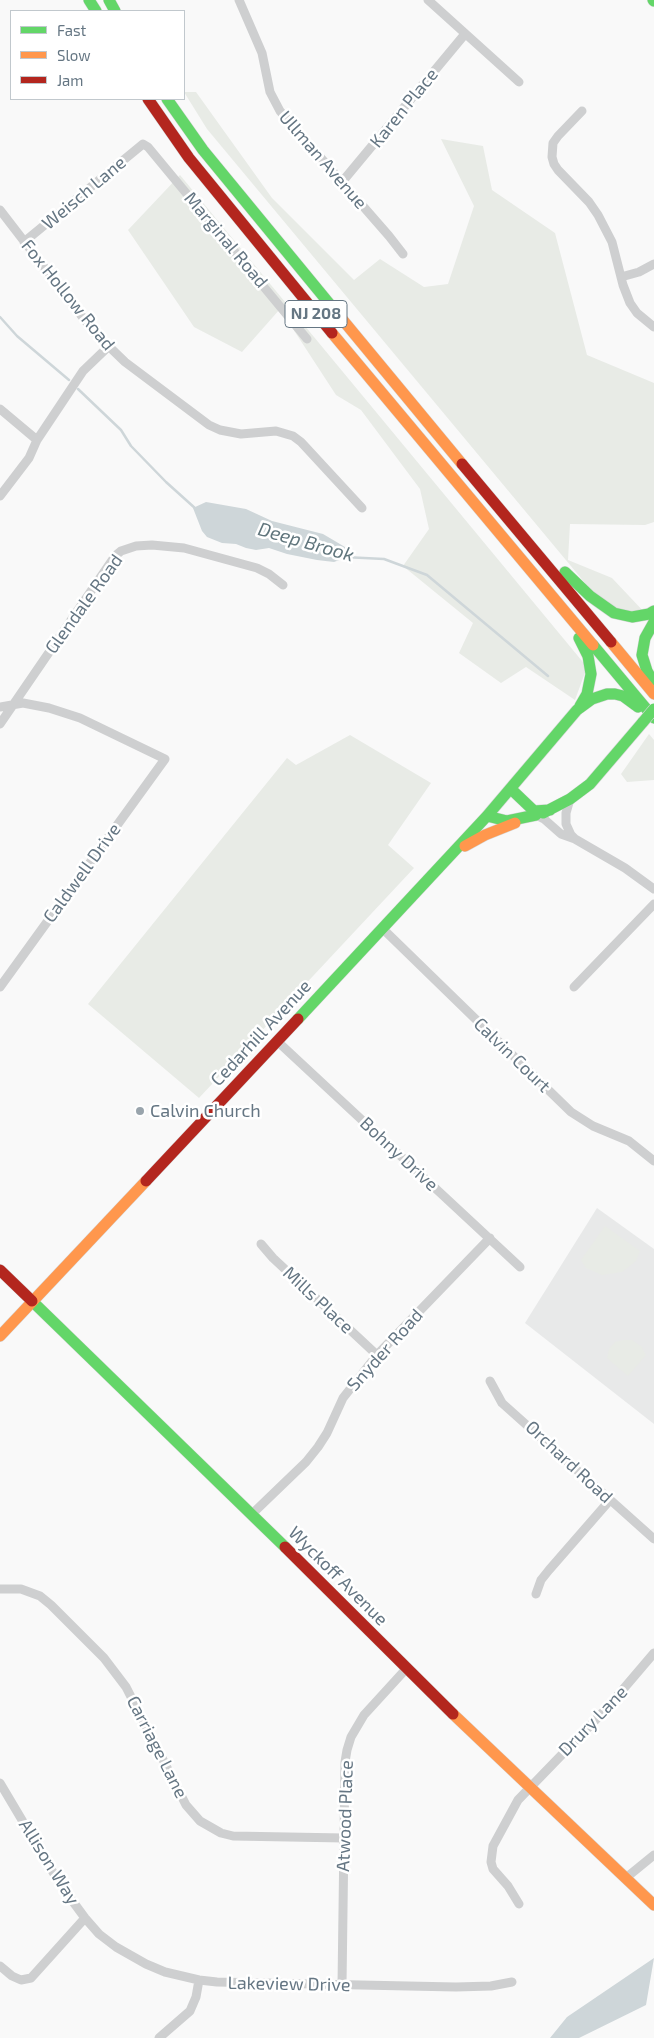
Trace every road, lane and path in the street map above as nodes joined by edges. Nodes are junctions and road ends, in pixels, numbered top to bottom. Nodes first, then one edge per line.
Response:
1 (239, 0) edge
2 (428, 0) edge
3 (465, 34) junction
4 (519, 82) dead end
5 (149, 100) edge
6 (168, 100) edge
7 (582, 111) dead end
8 (143, 144) joint
9 (342, 182) junction
10 (0, 210) edge
11 (24, 242) junction
12 (403, 254) dead end
13 (654, 264) edge
14 (621, 277) junction
15 (654, 327) edge
16 (307, 339) dead end
17 (109, 346) junction
18 (0, 409) edge
19 (36, 440) junction
20 (482, 487) junction
21 (0, 496) edge
22 (362, 508) dead end
23 (527, 566) junction
24 (283, 585) dead end
25 (654, 611) edge
26 (654, 622) edge
27 (654, 683) edge
28 (654, 694) edge
29 (13, 705) junction
30 (0, 707) edge
31 (654, 709) edge
32 (577, 710) junction
33 (650, 721) edge
34 (0, 724) edge
35 (511, 789) junction
36 (570, 799) junction
37 (550, 810) junction
38 (536, 815) junction
39 (487, 816) junction
40 (575, 839) junction
41 (444, 863) junction
42 (654, 889) edge
43 (654, 904) edge
44 (382, 930) junction
45 (0, 987) edge
46 (574, 987) dead end
47 (276, 1041) junction
48 (654, 1161) edge
49 (490, 1238) junction
50 (261, 1244) dead end
51 (520, 1267) dead end
52 (0, 1270) edge
53 (32, 1301) junction
54 (0, 1336) edge
55 (377, 1355) junction
56 (490, 1381) dead end
57 (610, 1500) junction
58 (252, 1514) junction
59 (654, 1539) edge
60 (0, 1589) edge
61 (536, 1594) dead end
62 (654, 1653) edge
63 (406, 1669) junction
64 (0, 1783) edge
65 (530, 1786) junction
66 (344, 1838) junction
67 (654, 1855) edge
68 (627, 1877) junction
69 (519, 1904) dead end
70 (654, 1904) edge
71 (85, 1918) junction
72 (0, 1966) edge
73 (199, 1980) junction
74 (512, 1982) dead end
75 (342, 1985) junction
76 (159, 2038) edge

1 - 9 street, Ullman Avenue
2 - 3 street
3 - 4 street
3 - 9 street, Karen Place
5 - 23 main road, NJ 208
6 - 20 main road, NJ 208
7 - 14 street
8 - 11 street, Weisch Lane
8 - 16 street, Marginal Road
9 - 12 street, Ullman Avenue
10 - 11 street, Fox Hollow Road
11 - 17 street, Fox Hollow Road
13 - 14 street
14 - 15 street
17 - 19 street
17 - 22 street, Fox Hollow Road
18 - 19 street
19 - 21 street
20 - 25 main road
20 - 28 main road, NJ 208
23 - 32 main road
23 - 33 main road, NJ 208
24 - 29 street, Glendale Road
26 - 27 main road
29 - 30 street
29 - 34 street, Glendale Road
29 - 45 street, Caldwell Drive
31 - 33 main road, Cedarhill Avenue, bridge
32 - 33 main road
32 - 35 main road
33 - 36 main road, Cedarhill Avenue
35 - 37 main road
35 - 38 main road
35 - 39 main road
36 - 37 main road, Cedarhill Avenue
36 - 40 street
37 - 38 main road, Cedarhill Avenue
38 - 39 main road, Cedarhill Avenue
38 - 40 street
38 - 41 main road, Cedarhill Avenue
39 - 41 main road, Cedarhill Avenue
40 - 42 street
41 - 44 main road, Cedarhill Avenue
43 - 46 street
44 - 47 main road, Cedarhill Avenue
44 - 48 street, Calvin Court
47 - 49 street, Bohny Drive
47 - 53 main road, Cedarhill Avenue
49 - 51 street, Bohny Drive
49 - 55 street, Snyder Road
50 - 55 street, Mills Place
52 - 53 main road, Wyckoff Avenue
53 - 54 main road, Cedarhill Avenue
53 - 58 main road, Wyckoff Avenue
55 - 58 street, Snyder Road
56 - 57 street, Orchard Road
57 - 59 street, Orchard Road
57 - 61 street
58 - 63 main road, Wyckoff Avenue
60 - 66 street, Carriage Lane
62 - 65 street, Drury Lane
63 - 65 main road, Wyckoff Avenue
63 - 66 street, Atwood Place
64 - 71 street, Allison Way
65 - 68 main road, Wyckoff Avenue
65 - 69 street, Drury Lane
66 - 75 street, Atwood Place
67 - 68 street
68 - 70 main road, Wyckoff Avenue
71 - 72 street, Allison Way
71 - 73 street, Lakeview Drive
73 - 75 street, Lakeview Drive
73 - 76 street
74 - 75 street, Lakeview Drive

